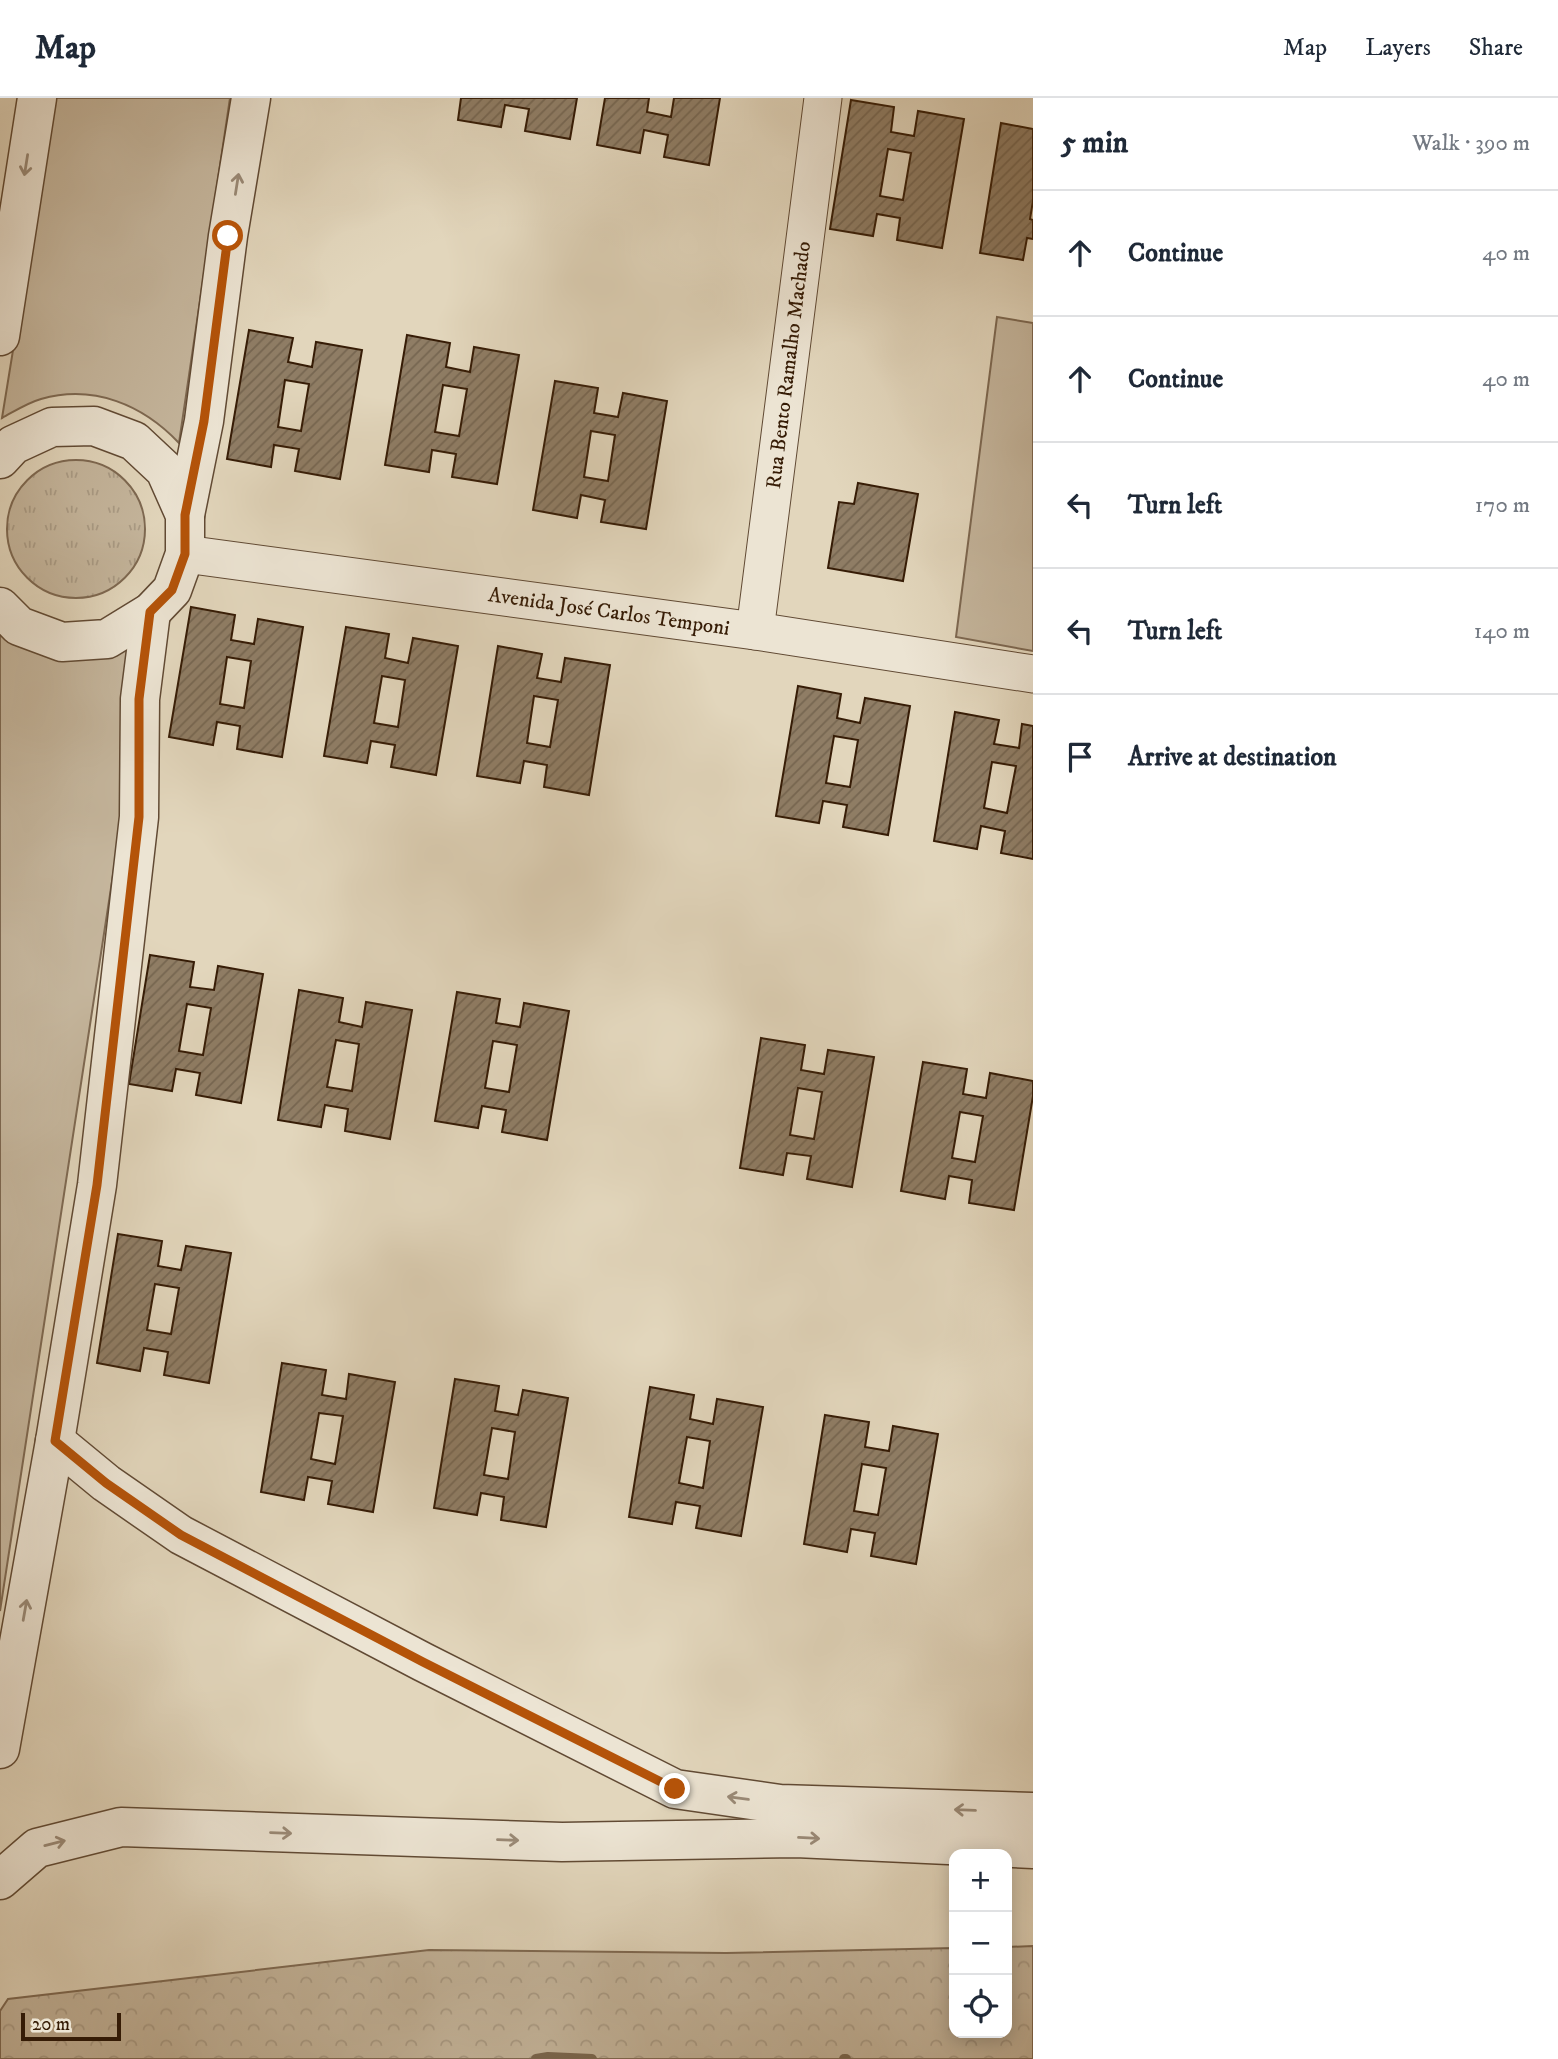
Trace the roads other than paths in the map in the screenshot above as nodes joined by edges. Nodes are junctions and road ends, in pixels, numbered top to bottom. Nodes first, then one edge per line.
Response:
1 (37, 98) edge
2 (251, 98) edge
3 (823, 98) edge
4 (0, 336) edge
5 (0, 459) edge
6 (185, 515) junction
7 (185, 554) junction
8 (0, 607) edge
9 (150, 612) junction
10 (755, 631) junction
11 (1033, 674) edge
12 (55, 1441) junction
13 (0, 1749) edge
14 (1033, 1812) edge
15 (1033, 1849) edge
16 (0, 1880) edge

1 -> 4 street
6 -> 2 street
3 - 10 street, Rua Bento Ramalho Machado
5 - 6 street
6 - 7 street
7 - 9 street
7 - 10 street, Avenida José Carlos Temponi
8 - 9 street
9 - 12 street
10 - 11 street, Avenida José Carlos Temponi
13 -> 12 street
14 -> 12 street
16 -> 15 street

